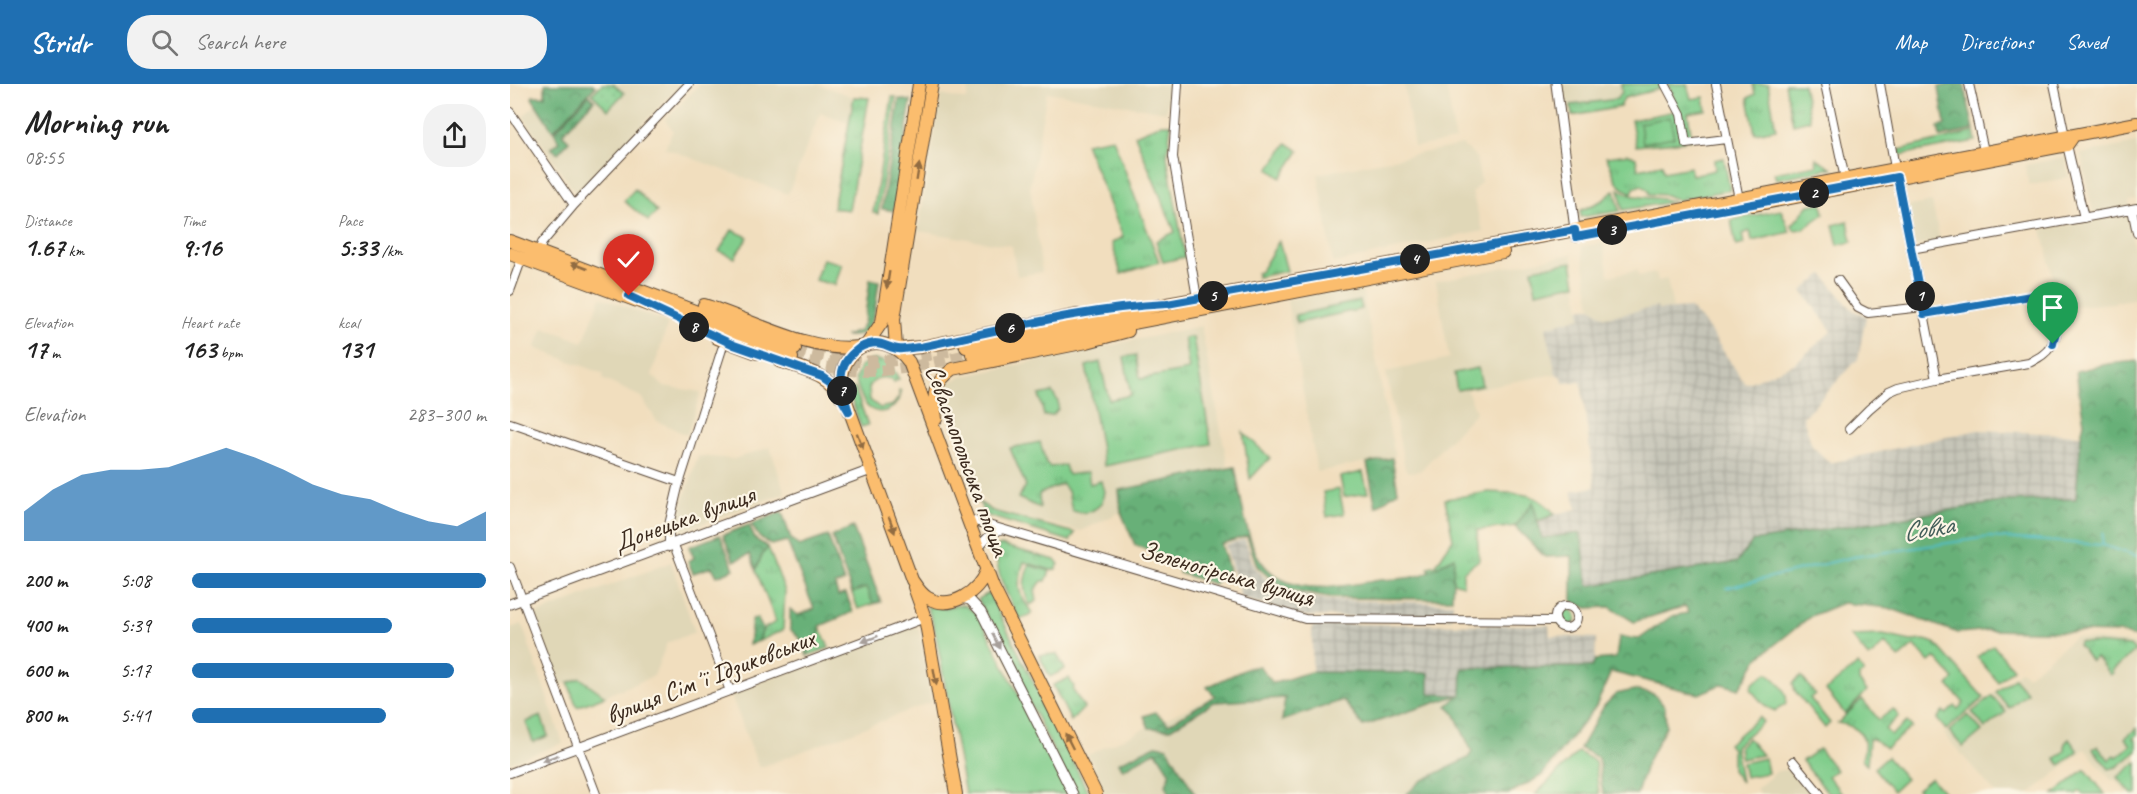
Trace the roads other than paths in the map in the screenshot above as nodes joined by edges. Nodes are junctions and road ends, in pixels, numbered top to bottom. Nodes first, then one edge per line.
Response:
1 (689, 84) edge
2 (919, 84) edge
3 (932, 84) edge
4 (1178, 84) edge
5 (1556, 84) edge
6 (1665, 84) edge
7 (1716, 84) edge
8 (1825, 84) edge
9 (1880, 84) edge
10 (1969, 84) edge
11 (2054, 84) edge
12 (510, 112) edge
13 (2137, 123) edge
14 (1726, 139) junction
15 (2069, 139) junction
16 (1984, 151) junction
17 (1896, 173) junction
18 (1845, 179) junction
19 (1738, 200) junction
20 (574, 205) junction
21 (2135, 209) edge
22 (2084, 218) junction
23 (2137, 233) edge
24 (1575, 234) junction
25 (510, 240) edge
26 (1911, 249) junction
27 (539, 251) junction
28 (516, 256) edge
29 (1838, 280) dead end
30 (510, 291) edge
31 (632, 292) junction
32 (1197, 298) junction
33 (1168, 309) junction
34 (1923, 311) junction
35 (864, 345) junction
36 (722, 348) dead end
37 (897, 349) junction
38 (969, 351) tunnel mouth
39 (793, 353) tunnel mouth
40 (1937, 379) junction
41 (849, 412) junction
42 (510, 423) edge
43 (1849, 429) dead end
44 (939, 441) junction
45 (871, 470) junction
46 (679, 482) junction
47 (968, 519) junction
48 (1000, 530) junction
49 (672, 546) junction
50 (978, 547) junction
51 (510, 567) edge
52 (986, 571) junction
53 (912, 580) junction
54 (961, 598) junction
55 (522, 599) junction
56 (510, 604) edge
57 (925, 618) junction
58 (1556, 621) dead end
59 (730, 692) junction
60 (578, 748) junction
61 (1793, 760) dead end
62 (510, 772) edge
63 (596, 794) edge
64 (956, 794) edge
65 (1073, 794) edge
66 (1096, 794) edge
67 (1820, 794) edge

1 - 20 street
2 -> 35 main road
37 -> 3 main road
4 - 32 street
5 - 24 street
6 - 14 street
7 - 14 street
8 - 18 street
9 - 17 street
10 - 16 street
11 - 15 street
12 - 20 street
13 - 15 main road
14 - 19 street
15 - 16 main road
15 - 17 main road
15 - 22 street
16 - 17 main road
17 - 18 main road
17 - 24 main road
17 - 26 street
18 - 19 main road
19 - 24 main road
20 - 27 street
21 - 22 street
21 - 23 street
22 - 26 street
24 - 32 main road
24 - 33 main road
25 - 27 main road
26 - 34 street
31 -> 27 main road
28 - 30 street
28 - 31 main road
29 - 34 street
31 - 35 main road, Севастопольська площа
31 - 39 main road
31 - 41 main road
32 - 33 main road
33 - 37 main road
33 - 38 main road
33 - 44 main road
34 - 40 street
34 - 40 street
35 - 37 main road, Севастопольська площа
35 - 41 main road
36 - 46 street
37 - 44 main road, Севастопольська площа
40 - 43 street
41 -> 45 main road
42 - 46 street
44 - 47 main road, Севастопольська площа
45 - 49 street, Донецька вулиця
45 -> 53 main road
46 - 49 street
47 - 48 street, Зеленогірська вулиця
47 - 50 main road, Севастопольська площа
48 - 50 street
48 - 58 street, Зеленогірська вулиця
49 - 55 street, Донецька вулиця
49 - 59 street
50 - 52 main road, Севастопольська площа
51 - 55 street
52 - 54 main road, Севастопольська площа
66 -> 52 main road
53 - 54 main road
53 - 57 main road
54 -> 65 street
55 - 56 street, Донецька вулиця
55 - 60 street
57 -> 59 street, вулиця Сімʼї Ідзиковських
57 -> 64 main road
59 - 60 street, вулиця Сімʼї Ідзиковських
60 -> 62 street, вулиця Сімʼї Ідзиковських
60 - 63 street
61 - 67 street

